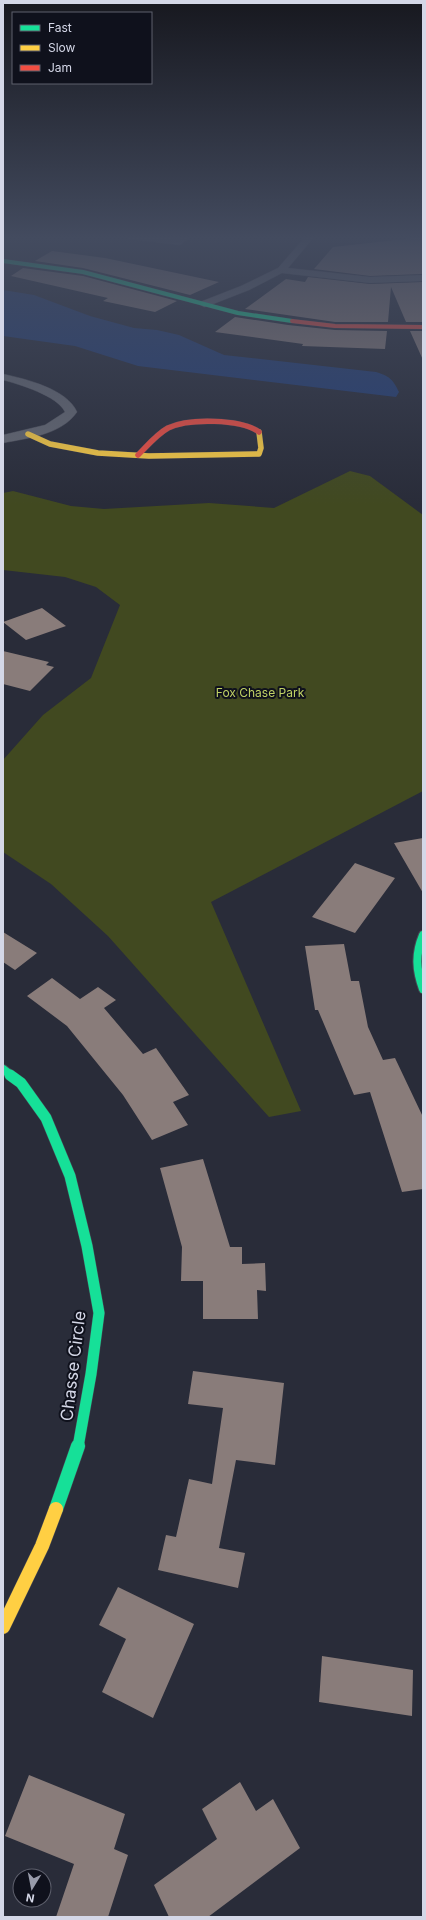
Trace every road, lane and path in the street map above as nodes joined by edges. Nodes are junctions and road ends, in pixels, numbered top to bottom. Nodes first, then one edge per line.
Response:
1 (332, 326) edge
2 (423, 327) edge
3 (3, 377) edge
4 (28, 434) junction
5 (3, 439) edge
6 (138, 455) junction
7 (423, 935) edge
8 (423, 989) edge
9 (3, 1069) edge
10 (3, 1627) edge

1 - 2 street
3 - 4 street
4 - 5 street
4 - 6 street
6 - 6 street
7 - 8 street
9 - 10 street, Chasse Circle

